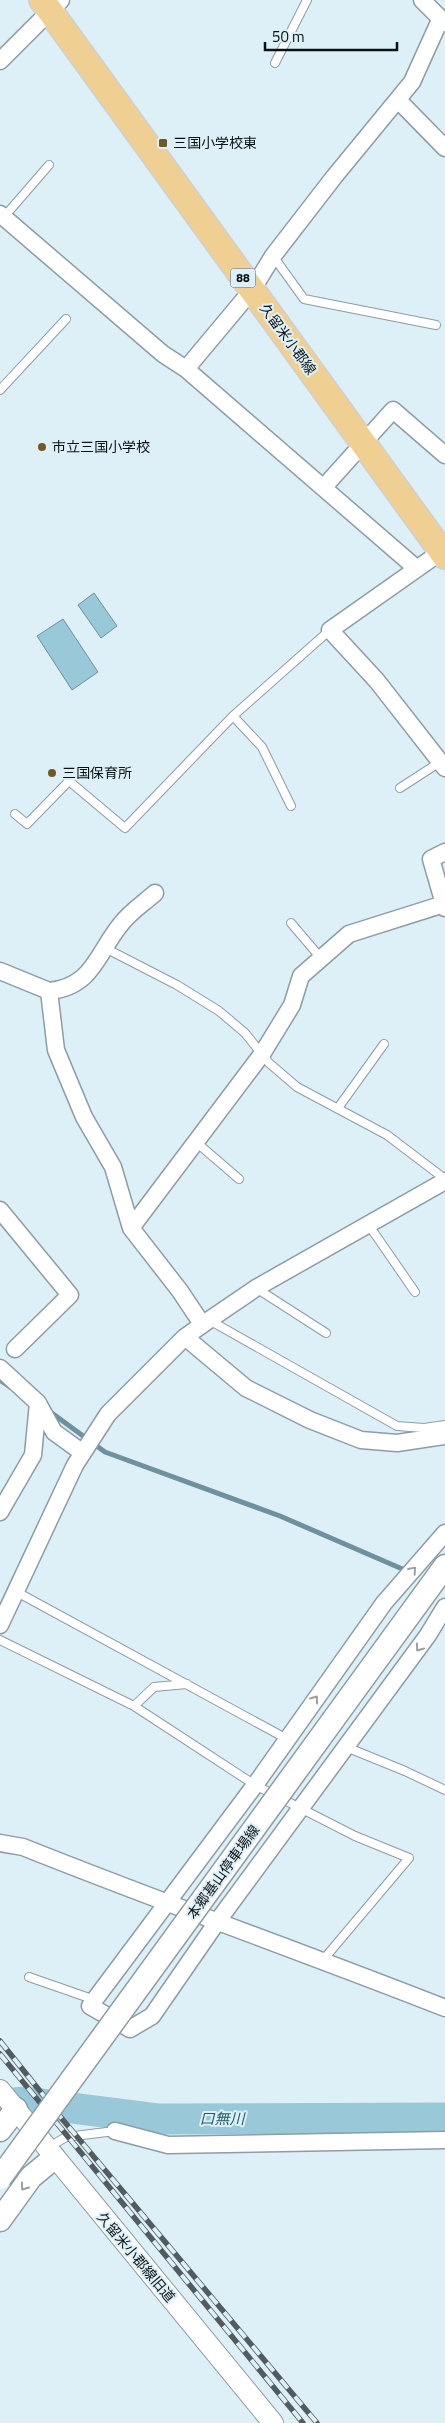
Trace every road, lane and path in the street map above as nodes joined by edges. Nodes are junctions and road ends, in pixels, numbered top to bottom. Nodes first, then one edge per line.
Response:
1 (307, 0) edge
2 (422, 0) edge
3 (51, 3) edge
4 (443, 22) edge
5 (0, 61) edge
6 (275, 63) dead end
7 (398, 100) junction
8 (445, 148) edge
9 (49, 165) dead end
10 (2, 216) edge
11 (274, 256) junction
12 (252, 290) junction
13 (66, 319) dead end
14 (436, 325) dead end
15 (186, 370) junction
16 (0, 390) edge
17 (363, 441) junction
18 (445, 455) edge
19 (324, 487) junction
20 (444, 552) edge
21 (416, 568) junction
22 (330, 630) junction
23 (233, 716) junction
24 (443, 765) edge
25 (400, 788) dead end
26 (291, 806) dead end
27 (15, 814) dead end
28 (445, 852) edge
29 (155, 893) dead end
30 (444, 906) edge
31 (291, 923) dead end
32 (105, 948) junction
33 (320, 957) junction
34 (0, 971) edge
35 (49, 991) junction
36 (384, 1044) dead end
37 (262, 1054) junction
38 (338, 1108) junction
39 (196, 1142) junction
40 (239, 1179) dead end
41 (445, 1180) edge
42 (0, 1210) edge
43 (368, 1224) junction
44 (131, 1228) junction
45 (256, 1288) junction
46 (415, 1292) dead end
47 (205, 1322) junction
48 (326, 1333) dead end
49 (185, 1337) junction
50 (15, 1349) dead end
51 (0, 1368) edge
52 (38, 1403) junction
53 (445, 1425) edge
54 (445, 1436) edge
55 (83, 1453) junction
56 (0, 1512) edge
57 (445, 1533) edge
58 (445, 1566) edge
59 (8, 1598) edge
60 (445, 1607) edge
61 (0, 1625) edge
62 (0, 1640) edge
63 (188, 1684) junction
64 (134, 1706) junction
65 (286, 1739) junction
66 (345, 1747) junction
67 (254, 1785) junction
68 (445, 1790) edge
69 (300, 1808) junction
70 (0, 1843) edge
71 (165, 1904) junction
72 (217, 1922) junction
73 (323, 1960) junction
74 (29, 1977) dead end
75 (95, 2000) junction
76 (445, 2008) edge
77 (0, 2090) edge
78 (16, 2109) junction
79 (0, 2130) edge
80 (115, 2131) joint
81 (445, 2140) edge
82 (51, 2153) junction
83 (0, 2178) edge
84 (0, 2220) edge
85 (273, 2423) edge

1 - 6 lane
2 - 4 street
3 - 5 street
3 - 12 main road, 久留米小郡線 / 88
4 - 7 street
7 - 8 street
7 - 11 street
9 - 10 lane
10 - 15 street
11 - 12 street
11 - 14 lane
12 - 15 street
12 - 17 main road, 久留米小郡線 / 88
13 - 16 lane
15 - 19 street
17 - 18 street
17 - 19 street
17 - 20 main road, 久留米小郡線 / 88
19 - 21 street
20 - 21 street
21 - 22 street
22 - 23 lane
22 - 24 street
23 - 26 lane
23 - 27 lane
24 - 25 lane
28 - 30 street
29 - 32 street
30 - 33 street
31 - 33 lane
32 - 35 street
32 - 37 lane
33 - 37 street
34 - 35 street
35 - 44 street
36 - 38 lane
37 - 38 lane
37 - 39 street
38 - 41 lane
39 - 40 lane
39 - 44 street
41 - 43 street
42 - 50 street
43 - 45 street
43 - 46 lane
44 - 47 street
45 - 47 street
45 - 48 lane
47 - 49 street
47 - 53 lane
49 - 54 street
49 - 55 street
51 - 52 street
52 - 55 street
52 - 56 street
55 - 59 street
65 -> 57 street
58 - 83 main road, 本郷基山停車場線, bridge
59 - 61 street
59 - 63 lane
60 -> 66 street
62 - 64 lane
63 - 64 lane
63 - 65 lane
64 - 67 lane
65 - 66 street
65 - 67 street
66 - 68 lane
66 - 69 street
67 - 69 lane
67 - 71 street
69 - 72 street
69 - 73 lane
70 - 71 street
71 - 72 street
71 - 75 street
72 - 73 street
72 - 75 street
73 - 76 street
74 - 75 lane
77 - 78 street, 久留米小郡線旧道
78 - 79 main road
78 - 82 street, 久留米小郡線旧道
80 - 81 street
80 - 82 lane
82 -> 84 main road
82 - 85 street, 久留米小郡線旧道

